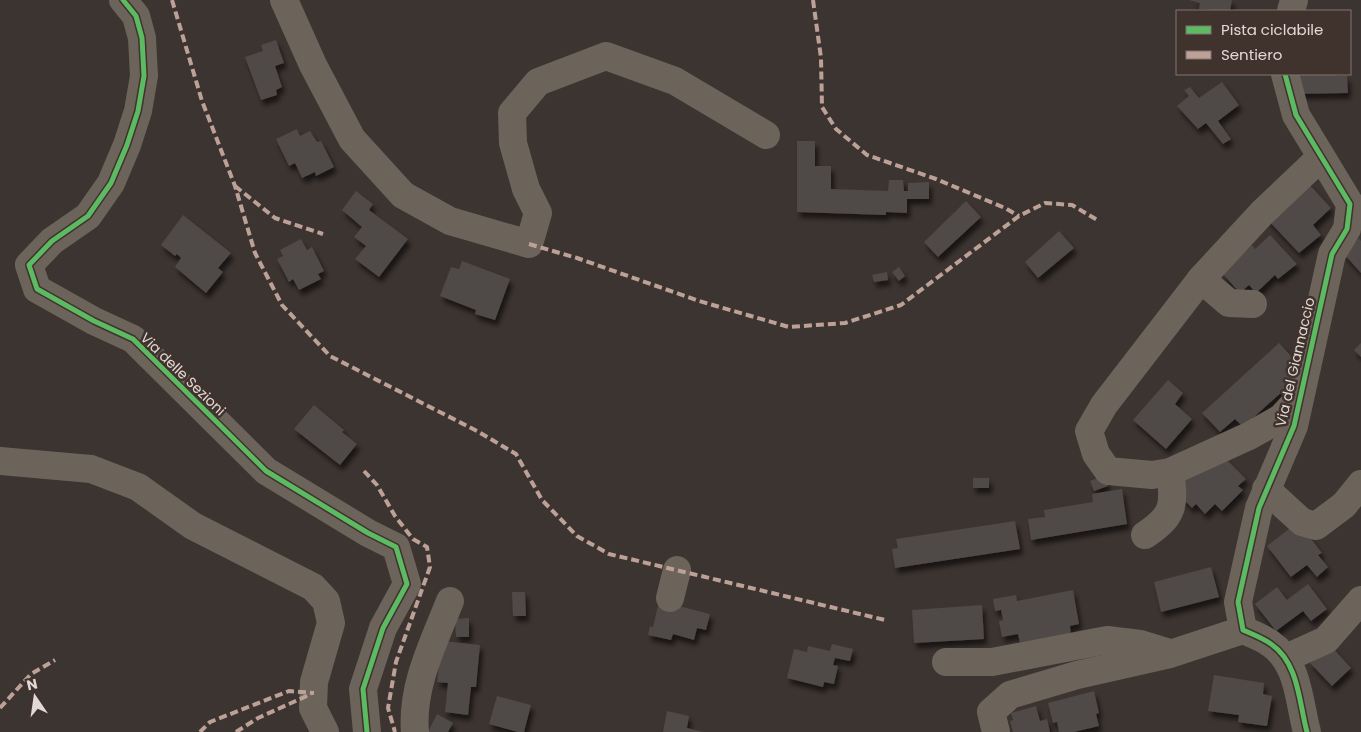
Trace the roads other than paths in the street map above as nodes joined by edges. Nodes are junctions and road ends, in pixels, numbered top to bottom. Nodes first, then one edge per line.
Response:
1 (123, 0) edge
2 (284, 0) edge
3 (1285, 75) edge
4 (766, 135) dead end
5 (1320, 157) junction
6 (1354, 227) edge
7 (1201, 279) junction
8 (1253, 304) dead end
9 (1299, 398) junction
10 (0, 461) edge
11 (1170, 472) junction
12 (1361, 484) edge
13 (1266, 489) junction
14 (1145, 535) dead end
15 (677, 570) dead end
16 (670, 598) dead end
17 (1361, 600) edge
18 (450, 601) dead end
19 (1243, 630) junction
20 (1170, 654) junction
21 (1286, 658) junction
22 (946, 662) dead end
23 (325, 732) edge
24 (367, 732) edge
25 (414, 732) edge
26 (996, 732) edge
27 (1307, 732) edge

1 - 24 street, Via delle Sezioni
2 - 4 street
3 - 5 street, Via del Giannaccio
5 - 6 street, Via del Giannaccio
5 - 7 street
6 - 9 street, Via del Giannaccio
7 - 8 street
7 - 11 street
9 - 11 street
9 - 13 street, Via del Giannaccio
10 - 23 street
11 - 14 street
12 - 13 street
13 - 19 street, Via del Giannaccio
15 - 16 street
17 - 21 street
18 - 25 street
19 - 20 street
19 - 21 street
20 - 22 street
20 - 26 street
21 - 27 street

